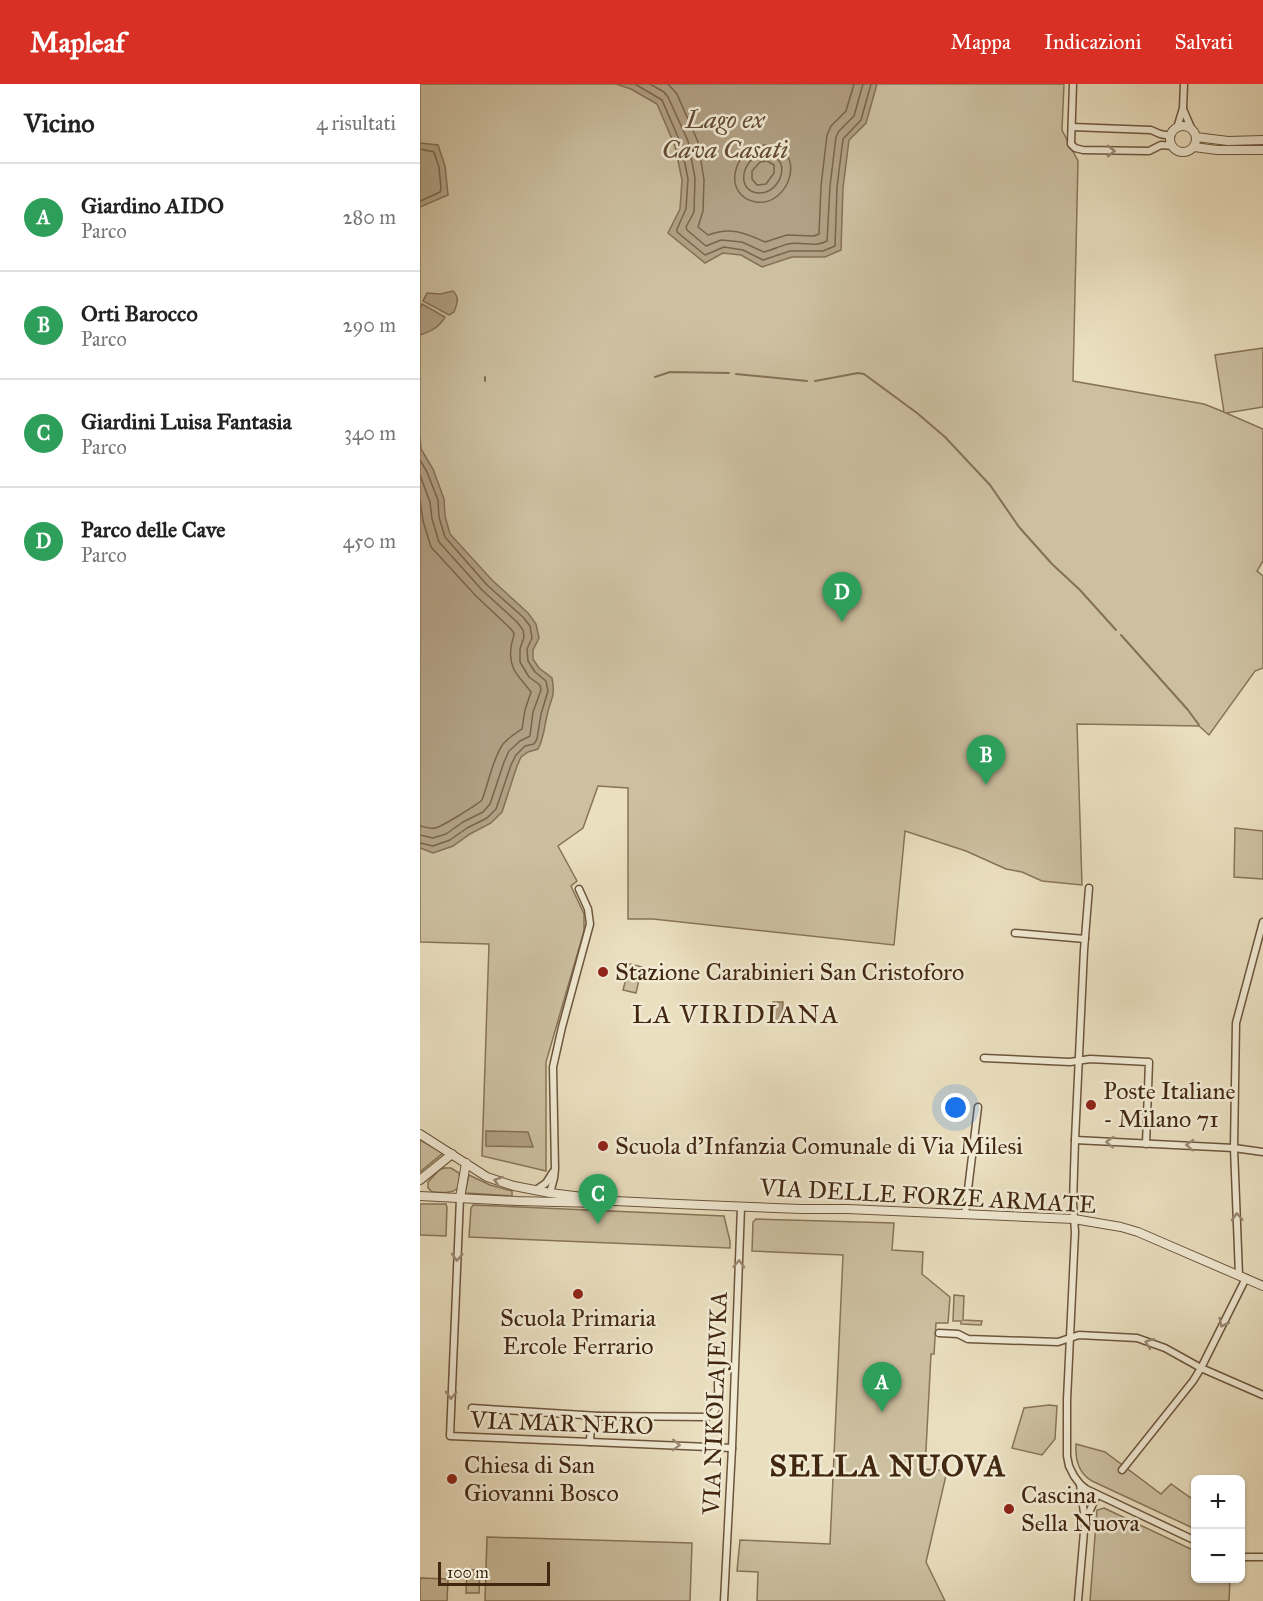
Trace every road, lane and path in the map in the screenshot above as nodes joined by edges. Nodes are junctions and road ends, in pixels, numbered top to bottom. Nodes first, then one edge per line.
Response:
1 (1073, 84) edge
2 (1184, 84) edge
3 (1183, 108) junction
4 (1072, 128) junction
5 (1177, 128) junction
6 (1194, 133) junction
7 (1171, 136) junction
8 (1263, 140) edge
9 (1172, 146) junction
10 (1194, 147) junction
11 (1263, 150) edge
12 (1089, 888) dead end
13 (579, 889) dead end
14 (1263, 922) edge
15 (1015, 933) dead end
16 (1085, 939) junction
17 (984, 1058) dead end
18 (1080, 1060) junction
19 (978, 1107) dead end
20 (420, 1134) edge
21 (1075, 1140) junction
22 (1146, 1143) junction
23 (1234, 1148) junction
24 (1263, 1152) edge
25 (452, 1154) junction
26 (466, 1163) junction
27 (555, 1169) junction
28 (420, 1180) edge
29 (534, 1190) junction
30 (550, 1193) junction
31 (421, 1195) edge
32 (460, 1198) junction
33 (615, 1201) junction
34 (517, 1202) junction
35 (741, 1206) junction
36 (965, 1214) junction
37 (1074, 1219) junction
38 (1242, 1277) junction
39 (1261, 1283) edge
40 (939, 1334) dead end
41 (1070, 1337) junction
42 (1201, 1368) junction
43 (718, 1383) dead end
44 (1263, 1395) edge
45 (472, 1408) dead end
46 (599, 1416) junction
47 (590, 1442) junction
48 (732, 1448) junction
49 (1122, 1470) dead end
50 (1080, 1484) junction
51 (1097, 1495) junction
52 (1085, 1520) junction
53 (1191, 1539) edge
54 (1245, 1557) edge
55 (1263, 1557) edge
56 (724, 1601) edge
57 (1078, 1601) edge

1 - 4 street
2 - 3 street
3 - 5 street
3 - 6 street
4 - 7 street
4 -> 9 street
5 - 6 street
5 - 7 street
6 - 8 street
6 - 10 street
7 - 9 street
9 - 10 street
10 - 11 street
12 - 16 street
13 - 27 street
14 - 23 street
15 - 16 street
16 - 18 street
17 - 18 street
18 - 21 street
18 - 22 street
19 - 36 street
20 - 25 street, VIA DELLE FORZE ARMATE
22 -> 21 street
21 - 37 street
23 -> 22 street
23 - 24 street
38 -> 23 street
25 - 26 street, VIA DELLE FORZE ARMATE
25 - 28 street
29 -> 26 street, VIA DELLE FORZE ARMATE
26 - 32 street
27 - 29 street
27 - 30 street
29 - 30 street, VIA DELLE FORZE ARMATE
30 - 33 street, VIA DELLE FORZE ARMATE
30 - 34 street
31 - 32 street, VIA DELLE FORZE ARMATE
32 - 34 street, VIA DELLE FORZE ARMATE
32 -> 47 street, VIA MAR NERO
33 - 34 street, VIA DELLE FORZE ARMATE
33 - 35 street, VIA DELLE FORZE ARMATE
35 - 36 street, VIA DELLE FORZE ARMATE
48 -> 35 street, VIA NIKOLAJEVKA
36 - 37 street, VIA DELLE FORZE ARMATE
37 - 38 street, VIA DELLE FORZE ARMATE
37 - 41 street
38 - 39 street, VIA DELLE FORZE ARMATE
38 -> 42 street
40 - 41 street
42 -> 41 street
41 - 50 street
42 - 44 street
42 - 49 street
43 - 46 street
45 - 46 street
46 - 47 street
47 -> 48 street, VIA MAR NERO
48 - 56 street, VIA NIKOLAJEVKA
50 - 51 street
50 - 52 street
51 - 52 street
51 - 53 street
52 - 57 street
54 - 55 street

